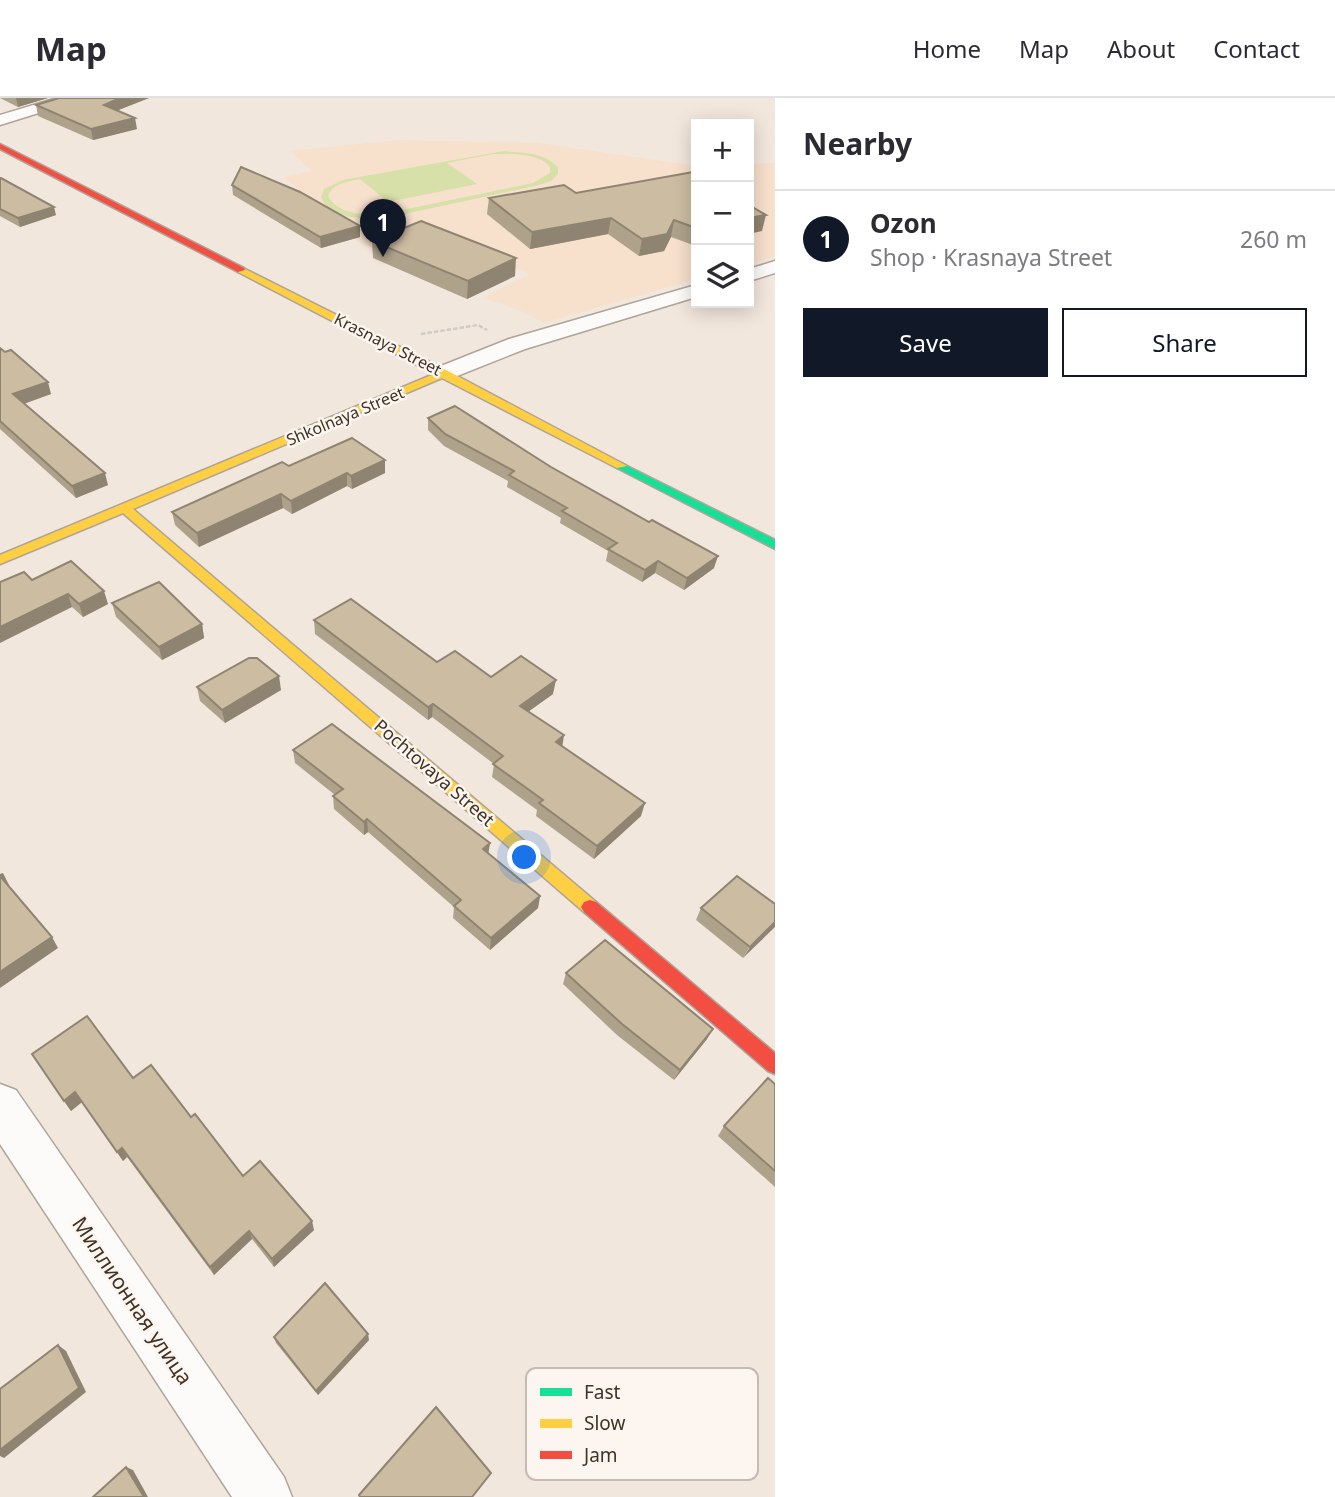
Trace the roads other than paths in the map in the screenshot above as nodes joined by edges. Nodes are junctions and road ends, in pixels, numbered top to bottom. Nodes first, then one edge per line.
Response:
1 (72, 98) edge
2 (0, 121) edge
3 (0, 146) edge
4 (775, 267) edge
5 (754, 273) edge
6 (691, 292) edge
7 (444, 373) junction
8 (126, 509) junction
9 (775, 545) edge
10 (3, 553) edge
11 (775, 1065) edge
12 (0, 1105) edge
13 (264, 1497) edge

1 - 2 street
3 - 7 main road, Krasnaya Street
4 - 5 street
6 - 7 street, Shkolnaya Street
7 - 8 main road, Shkolnaya Street
7 - 9 main road, Krasnaya Street
8 - 10 main road, Shkolnaya Street
8 - 11 main road, Pochtovaya Street
12 - 13 street, Миллионная улица

